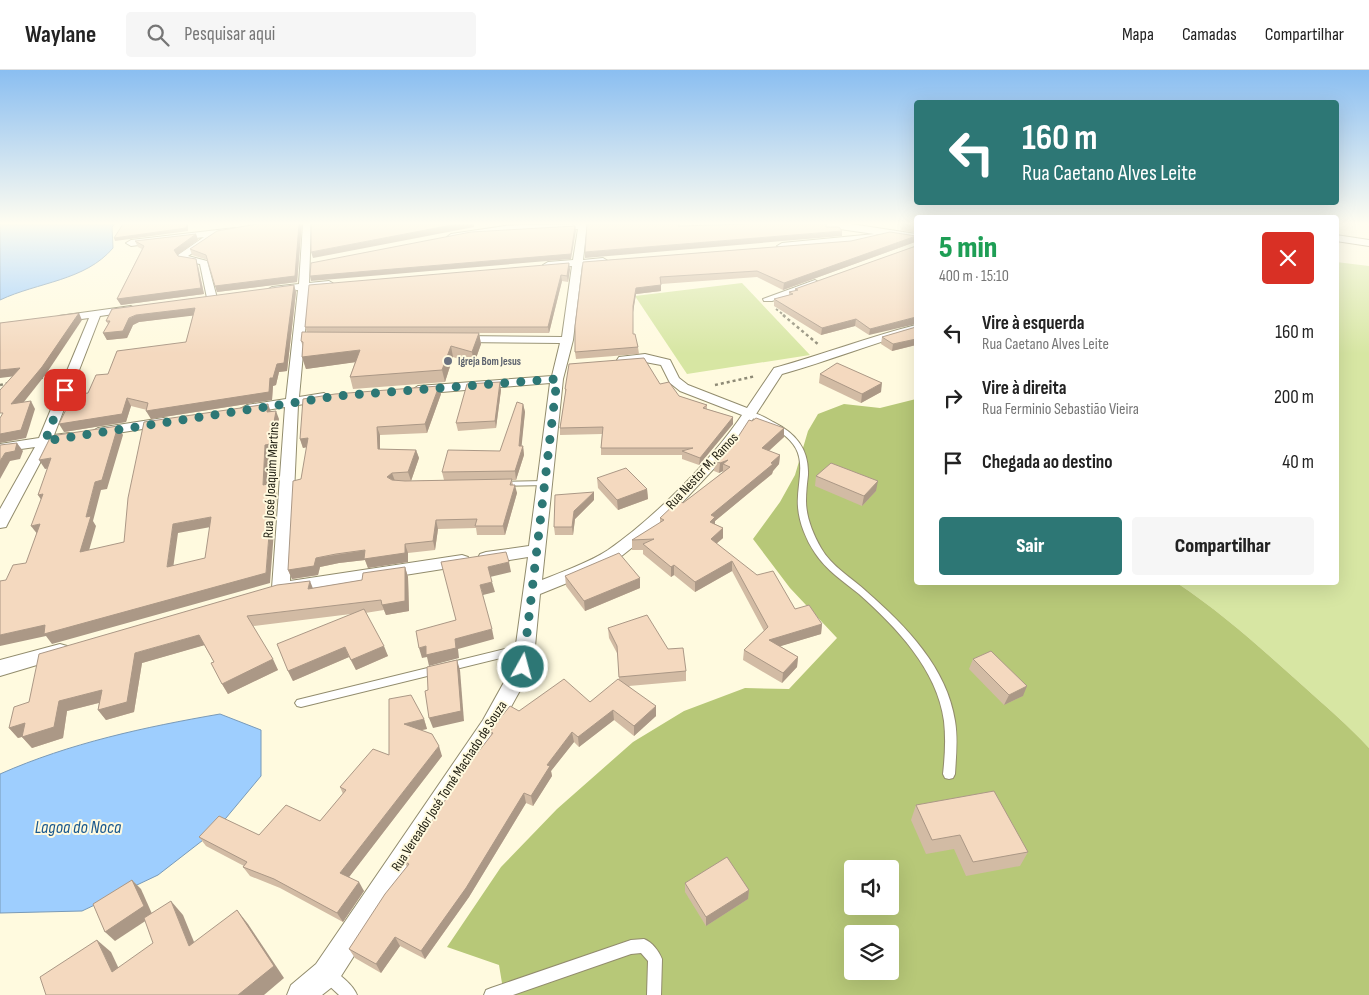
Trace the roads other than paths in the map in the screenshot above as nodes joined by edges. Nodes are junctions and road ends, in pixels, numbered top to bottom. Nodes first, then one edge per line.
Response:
1 (205, 267) edge
2 (309, 267) edge
3 (576, 267) edge
4 (825, 279) edge
5 (343, 283) edge
6 (304, 286) junction
7 (258, 292) edge
8 (212, 298) edge
9 (768, 300) road end
10 (144, 307) edge
11 (96, 314) junction
12 (50, 320) edge
13 (914, 329) edge
14 (448, 339) edge
15 (567, 340) junction
16 (610, 361) edge
17 (563, 370) junction
18 (404, 391) edge
19 (337, 396) edge
20 (292, 402) junction
21 (235, 411) edge
22 (751, 414) junction
23 (178, 420) edge
24 (45, 441) junction
25 (0, 448) edge
26 (488, 484) edge
27 (545, 484) junction
28 (0, 522) edge
29 (536, 550) junction
30 (281, 588) junction
31 (532, 591) junction
32 (262, 593) edge
33 (75, 646) edge
34 (525, 648) junction
35 (0, 668) edge
36 (301, 703) dead end
37 (949, 774) dead end
38 (326, 974) junction
39 (301, 995) edge
40 (350, 995) edge
41 (491, 995) edge
42 (654, 995) edge

1 - 8 street
2 - 6 street, Rua José Joaquim Martins
3 - 15 street, Rua Vereador José Tomé Machado de Souza
4 - 9 street
5 - 6 street
6 - 7 street
6 - 20 street, Rua José Joaquim Martins
10 - 11 street
11 - 12 street
11 - 24 street
13 - 22 street, Rua Nestor M. Ramos
14 - 15 street
15 - 17 street, Rua Vereador José Tomé Machado de Souza
16 - 22 street
17 - 18 street
17 - 27 street, Rua Vereador José Tomé Machado de Souza
19 - 20 street
20 - 21 street
20 - 30 street, Rua José Joaquim Martins
22 - 31 street, Rua Nestor M. Ramos
22 - 37 lane
23 - 24 street
24 - 25 street
24 - 28 street
26 - 27 lane
27 - 29 street, Rua Vereador José Tomé Machado de Souza
29 - 30 street
29 - 31 street, Rua Vereador José Tomé Machado de Souza
30 - 32 street
31 - 34 street, Rua Vereador José Tomé Machado de Souza
33 - 35 street
34 - 36 lane
34 - 38 street, Rua Vereador José Tomé Machado de Souza
38 - 39 street, Rua Vereador José Tomé Machado de Souza
38 - 40 lane
41 - 42 lane

